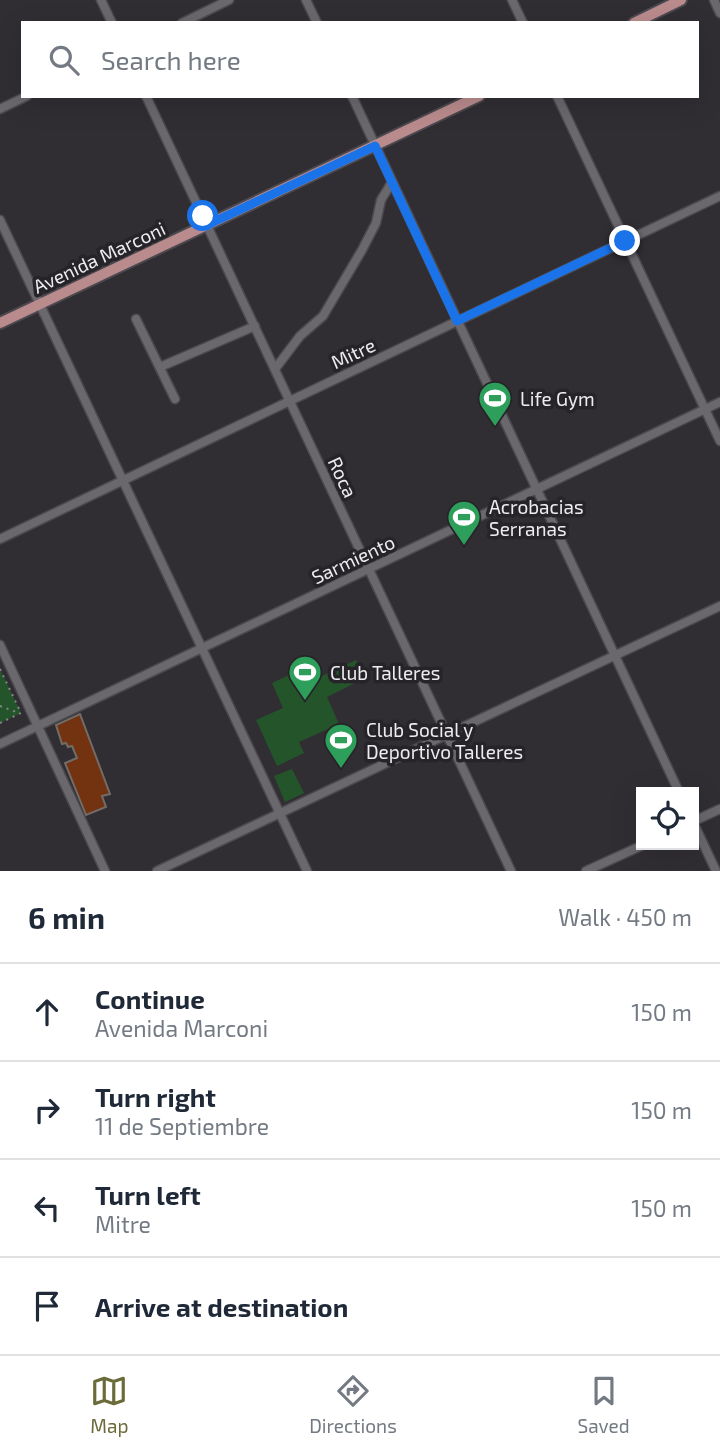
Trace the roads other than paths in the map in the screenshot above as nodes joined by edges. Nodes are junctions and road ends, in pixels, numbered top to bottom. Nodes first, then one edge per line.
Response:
1 (101, 0) edge
2 (229, 0) edge
3 (306, 0) edge
4 (512, 0) edge
5 (681, 0) edge
6 (714, 0) edge
7 (720, 13) edge
8 (111, 21) edge
9 (185, 21) edge
10 (316, 21) edge
11 (522, 21) edge
12 (638, 21) edge
13 (23, 98) edge
14 (147, 98) edge
15 (353, 98) edge
16 (475, 98) edge
17 (558, 98) edge
18 (0, 109) edge
19 (375, 146) junction
20 (392, 182) junction
21 (720, 196) edge
22 (0, 220) edge
23 (207, 225) junction
24 (625, 241) junction
25 (40, 304) junction
26 (136, 319) dead end
27 (457, 321) junction
28 (0, 323) edge
29 (255, 326) junction
30 (160, 368) junction
31 (275, 369) junction
32 (175, 399) dead end
33 (290, 401) junction
34 (720, 402) edge
35 (705, 409) junction
36 (720, 441) edge
37 (123, 480) junction
38 (537, 489) junction
39 (0, 539) edge
40 (369, 569) junction
41 (720, 606) edge
42 (0, 645) edge
43 (202, 648) junction
44 (614, 654) junction
45 (38, 726) junction
46 (446, 734) junction
47 (0, 744) edge
48 (677, 787) edge
49 (720, 808) edge
50 (279, 812) junction
51 (699, 820) edge
52 (699, 834) edge
53 (636, 848) edge
54 (105, 871) edge
55 (157, 871) edge
56 (307, 871) edge
57 (511, 871) edge
58 (586, 871) edge
59 (716, 871) edge

1 - 8 street
2 - 9 street
3 - 10 street
4 - 11 street
5 - 12 main road
6 - 7 street
13 - 18 street
14 - 23 street, Roca
15 - 19 street
16 - 19 main road, Avenida Marconi
17 - 24 street
19 - 20 street
19 - 23 main road, Avenida Marconi
20 - 27 street
20 - 31 street
21 - 24 street, Mitre
22 - 25 street
23 - 25 main road, Avenida Marconi
23 - 29 street, Roca
24 - 27 street, Mitre
24 - 35 street
25 - 28 main road, Avenida Marconi
25 - 37 street
26 - 30 street
27 - 33 street, Mitre
27 - 38 street
29 - 30 street
29 - 31 street, Roca
30 - 32 street
31 - 33 street, Roca
33 - 37 street, Mitre
33 - 40 street, Roca
34 - 35 street, Sarmiento
35 - 36 street
35 - 38 street, Sarmiento
37 - 39 street, Mitre
37 - 43 street
38 - 40 street, Sarmiento
38 - 44 street
40 - 43 street, Sarmiento
40 - 46 street, Roca
41 - 44 street
42 - 45 street
43 - 45 street, Sarmiento
43 - 50 street
44 - 46 street
44 - 48 street
45 - 47 street, Sarmiento
45 - 54 street
46 - 50 street
46 - 57 street, Roca
49 - 51 street
50 - 55 street
50 - 56 street
52 - 59 street
53 - 58 street

